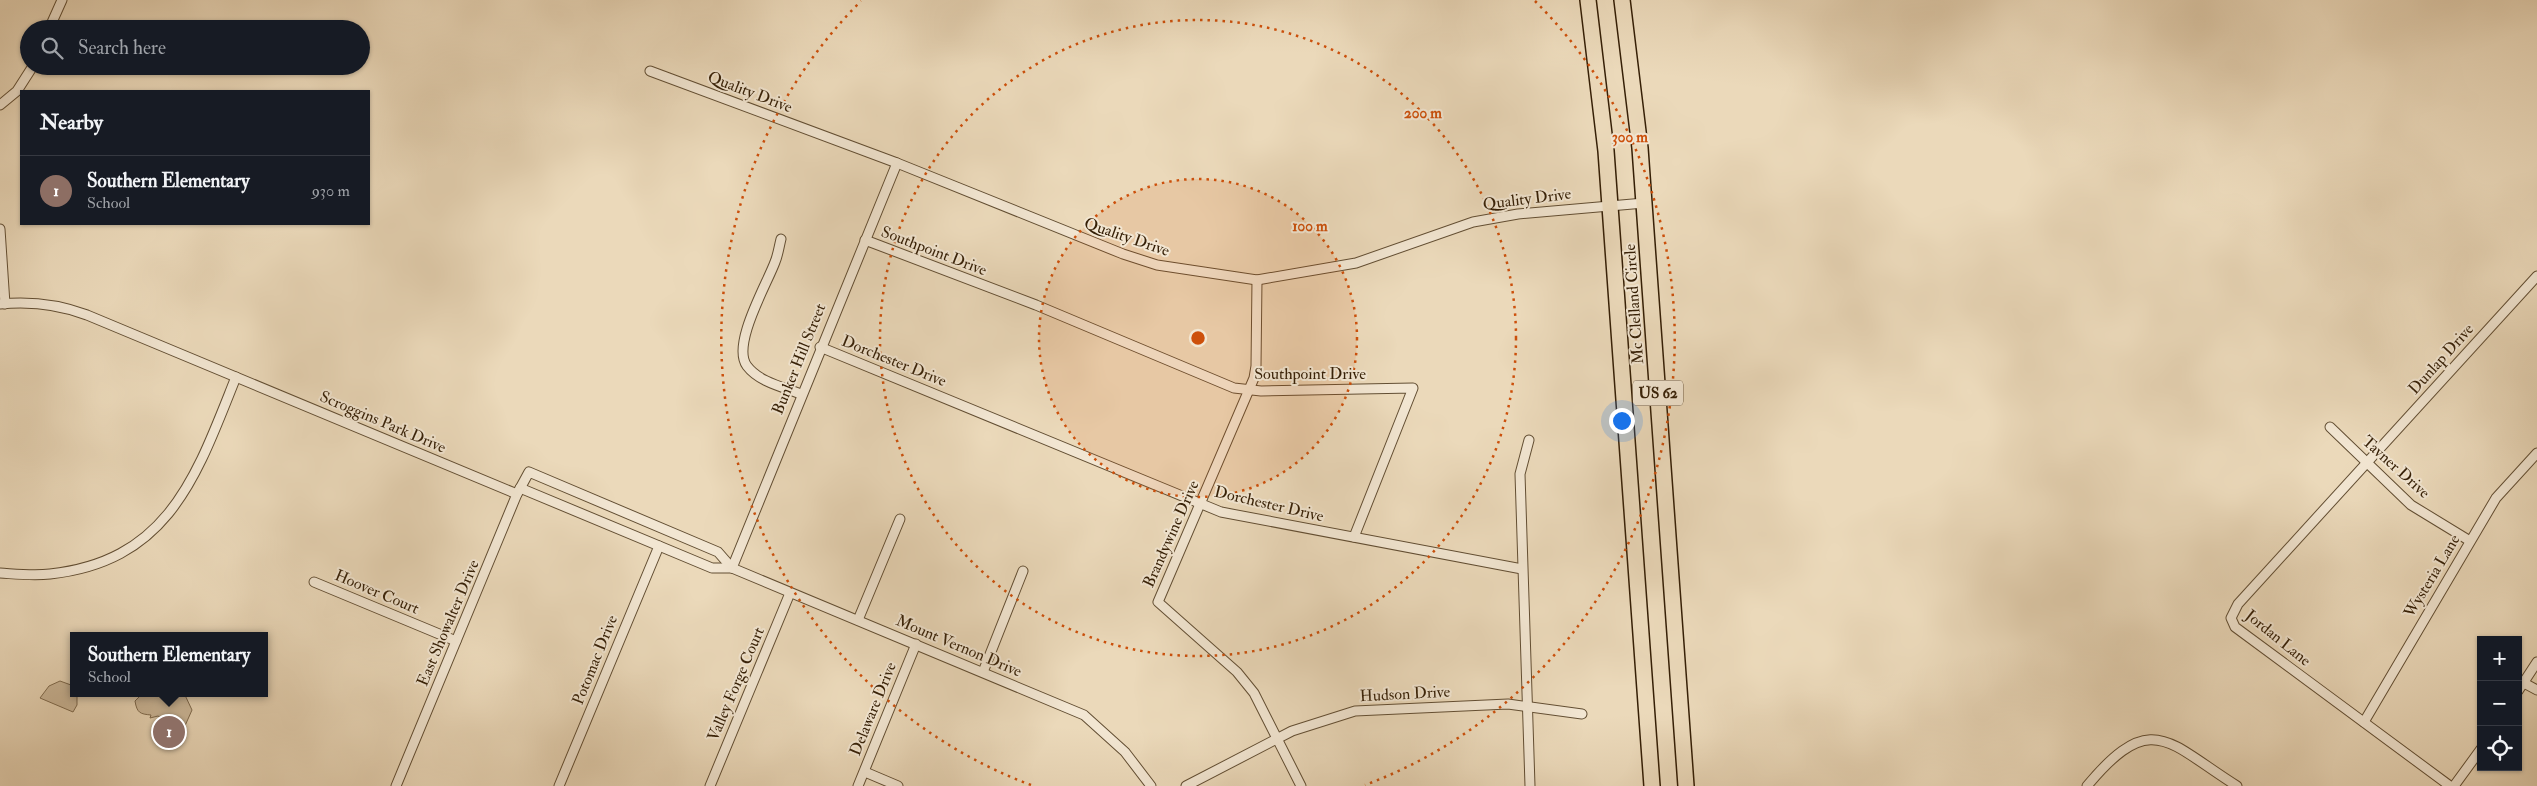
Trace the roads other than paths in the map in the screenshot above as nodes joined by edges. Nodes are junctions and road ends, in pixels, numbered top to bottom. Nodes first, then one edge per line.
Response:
1 (62, 0) edge
2 (1588, 0) edge
3 (1622, 0) edge
4 (53, 20) edge
5 (650, 71) dead end
6 (27, 75) edge
7 (0, 105) edge
8 (896, 163) junction
9 (1644, 203) junction
10 (1610, 205) junction
11 (0, 229) edge
12 (781, 239) dead end
13 (865, 240) junction
14 (2537, 276) edge
15 (1256, 280) junction
16 (2, 304) edge
17 (820, 347) junction
18 (236, 378) junction
19 (1249, 390) junction
20 (800, 394) junction
21 (2330, 427) dead end
22 (1529, 440) dead end
23 (2537, 453) edge
24 (2367, 462) junction
25 (529, 472) joint
26 (519, 491) junction
27 (1201, 504) junction
28 (900, 519) dead end
29 (1354, 537) junction
30 (2470, 541) junction
31 (658, 546) junction
32 (732, 568) junction
33 (1522, 569) junction
34 (1023, 571) dead end
35 (0, 573) edge
36 (314, 582) dead end
37 (790, 593) junction
38 (858, 620) junction
39 (456, 641) junction
40 (916, 644) junction
41 (2537, 662) edge
42 (983, 672) junction
43 (2524, 683) junction
44 (2522, 686) edge
45 (2537, 690) edge
46 (1528, 707) junction
47 (1582, 714) dead end
48 (2364, 722) junction
49 (1277, 739) junction
50 (2477, 754) edge
51 (865, 772) junction
52 (396, 786) edge
53 (559, 786) edge
54 (710, 786) edge
55 (858, 786) edge
56 (898, 786) edge
57 (1151, 786) edge
58 (1186, 786) edge
59 (1301, 786) edge
60 (1530, 786) edge
61 (1652, 786) edge
62 (1686, 786) edge
63 (2087, 786) edge
64 (2237, 786) edge
65 (2450, 786) edge
66 (2454, 786) edge

1 - 4 street
2 - 10 highway, Mc Clelland Circle / US 62
3 - 9 highway, Mc Clelland Circle / US 62
5 - 8 street, Quality Drive
6 - 7 street
8 - 13 street, Bunker Hill Street
8 - 15 street, Quality Drive
9 - 10 street, Quality Drive
9 - 62 highway, Mc Clelland Circle / US 62
10 - 15 street, Quality Drive
10 - 61 highway, Mc Clelland Circle / US 62
11 - 16 street
12 - 20 street
13 - 17 street, Bunker Hill Street
13 - 19 street, Southpoint Drive
14 - 24 street, Dunlap Drive
15 - 19 street, Brandywine Drive
16 - 18 street, Scroggins Park Drive
17 - 20 street, Bunker Hill Street
17 - 27 street, Dorchester Drive
18 - 26 street, Scroggins Park Drive
18 - 35 street
19 - 27 street, Brandywine Drive
19 - 29 street, Southpoint Drive
20 - 32 street, Bunker Hill Street
21 - 24 street, Tavner Drive
22 - 33 street
23 - 30 street, Wysteria Lane
24 - 30 street, Tavner Drive
24 - 48 street, Jordan Lane
25 - 26 street, East Showalter Drive
25 - 32 street, Mount Vernon Drive
26 - 31 street, Mount Vernon Drive
26 - 39 street, East Showalter Drive
27 - 29 street, Dorchester Drive
27 - 49 street, Brandywine Drive
28 - 38 street
29 - 33 street, Dorchester Drive
30 - 48 street, Wysteria Lane
31 - 32 street, Mount Vernon Drive
31 - 53 street, Potomac Drive
32 - 37 street, Mount Vernon Drive
33 - 46 street
34 - 42 street
36 - 39 street, Hoover Court
37 - 38 street, Mount Vernon Drive
37 - 54 street, Valley Forge Court
38 - 40 street, Mount Vernon Drive
39 - 52 street, East Showalter Drive
40 - 42 street, Mount Vernon Drive
40 - 51 street, Delaware Drive
41 - 43 street
42 - 57 street, Mount Vernon Drive
43 - 44 street
43 - 45 street
46 - 47 street, Hudson Drive
46 - 49 street, Hudson Drive
46 - 60 street
48 - 65 street, Jordan Lane
49 - 58 street, Hudson Drive
49 - 59 street, Brandywine Drive
50 - 66 street
51 - 55 street, Delaware Drive
51 - 56 street
63 - 64 street

